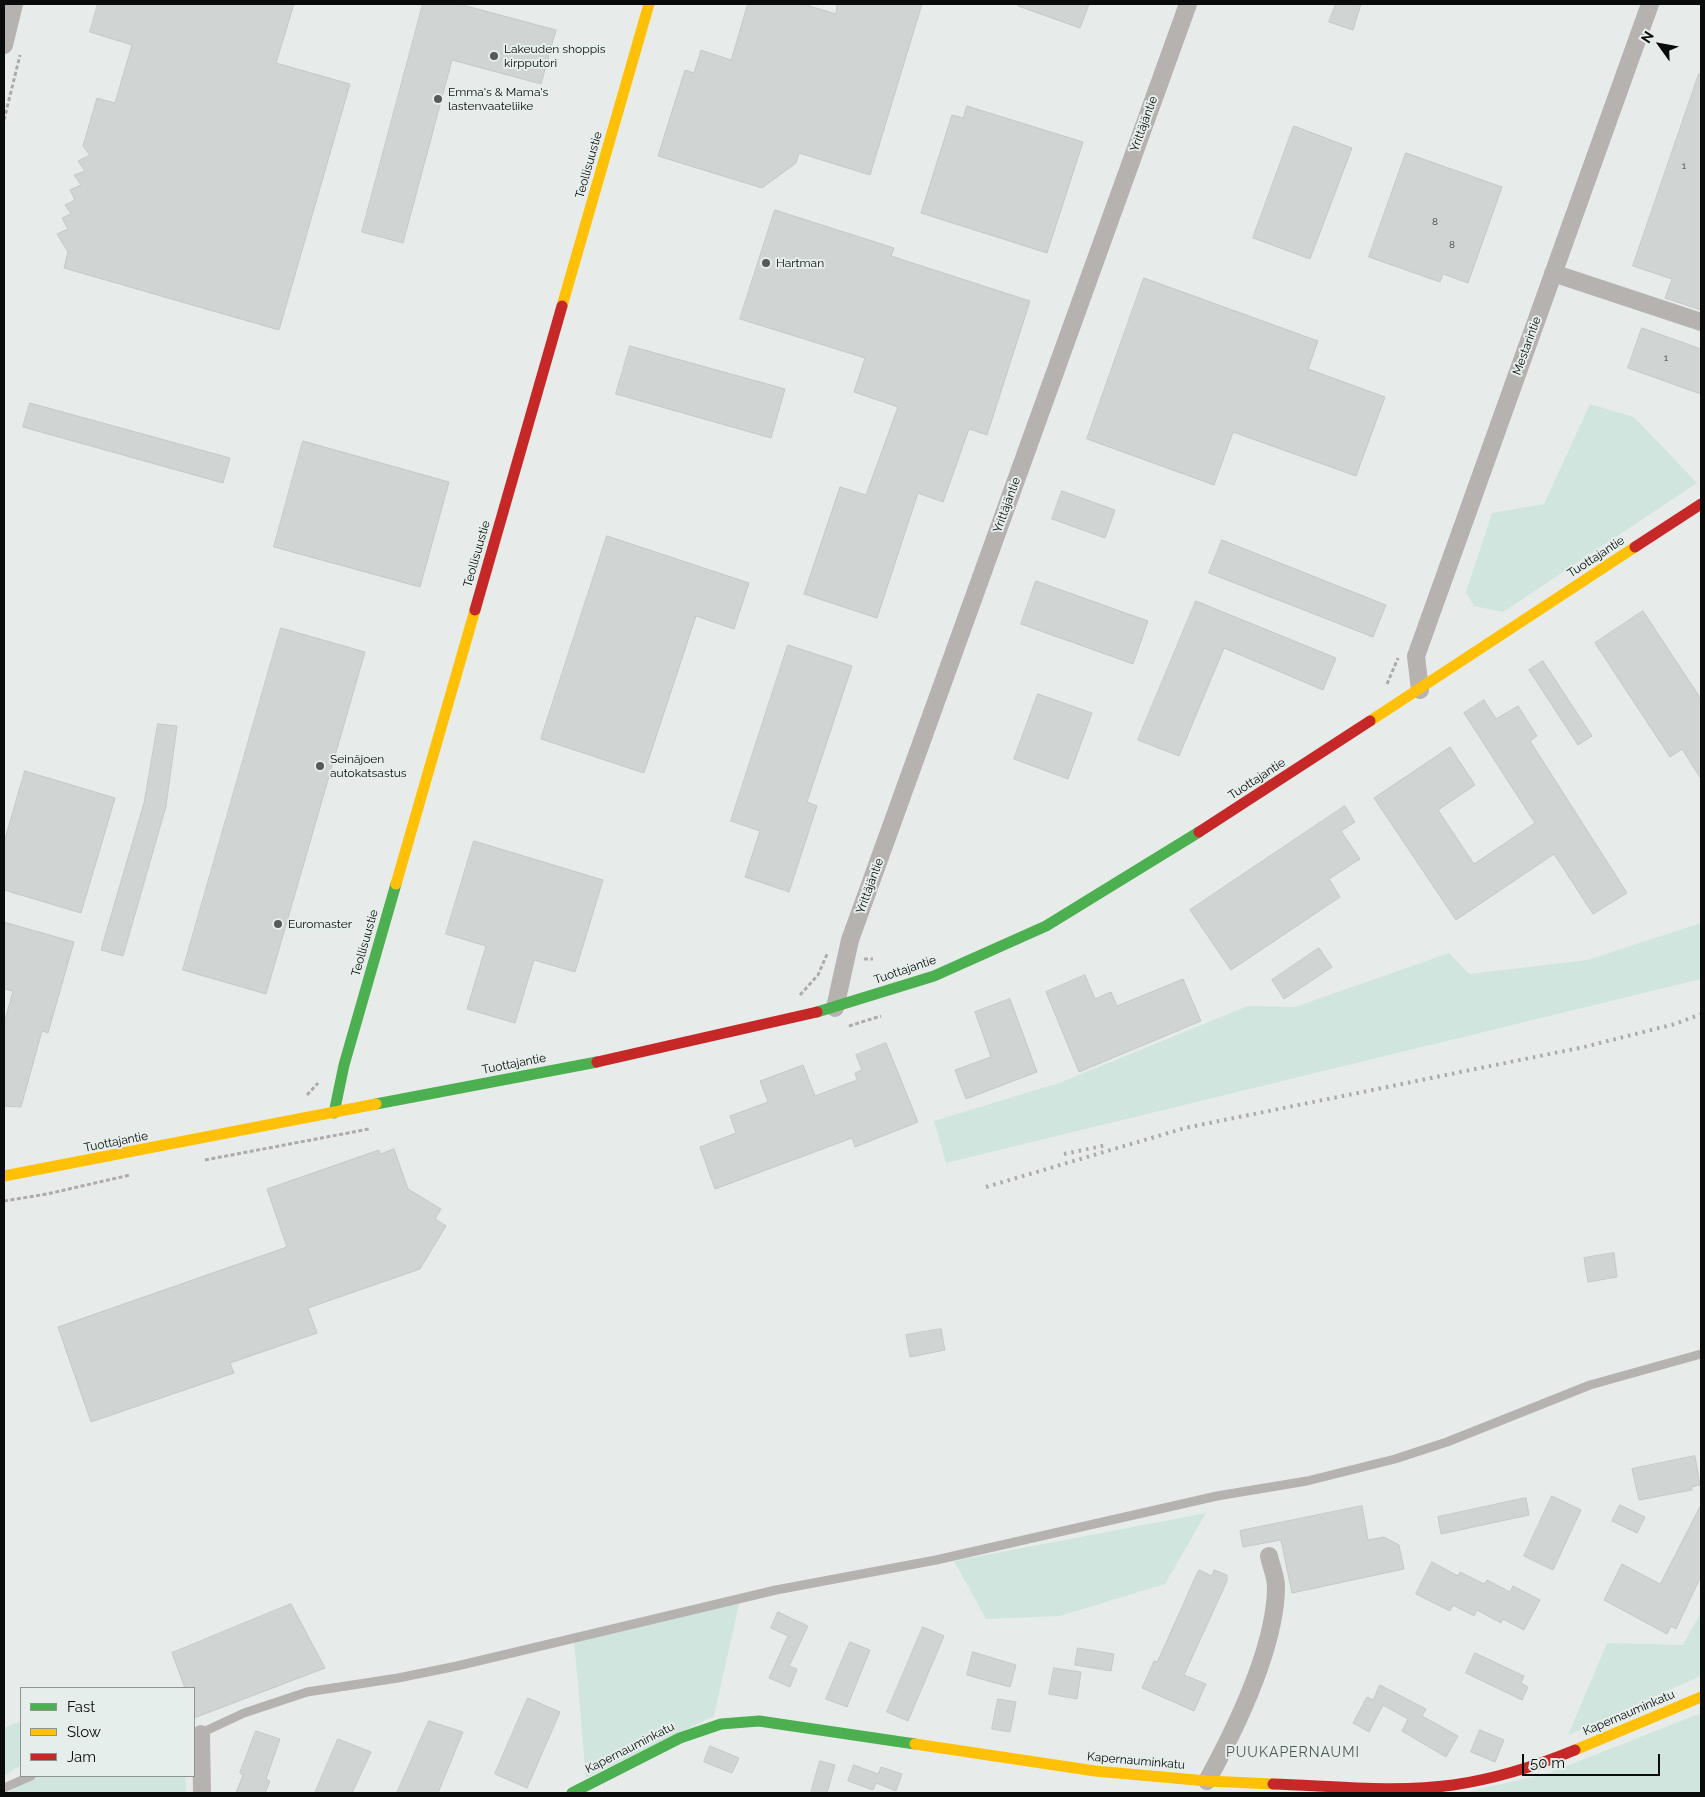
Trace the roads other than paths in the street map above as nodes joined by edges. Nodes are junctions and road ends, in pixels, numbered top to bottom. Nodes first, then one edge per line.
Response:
1 (14, 4) edge
2 (648, 4) edge
3 (1188, 4) edge
4 (1650, 4) edge
5 (4, 45) edge
6 (1553, 273) junction
7 (1701, 322) edge
8 (1701, 504) edge
9 (1420, 690) junction
10 (835, 1008) junction
11 (334, 1112) junction
12 (4, 1176) edge
13 (1701, 1354) edge
14 (1269, 1556) dead end
15 (1701, 1697) edge
16 (198, 1734) edge
17 (29, 1777) edge
18 (1207, 1781) junction
19 (4, 1788) edge
20 (202, 1793) edge
21 (572, 1793) edge

1 - 5 street
2 - 11 street, Teollisuustie
3 - 10 street, Yrittäjäntie
4 - 6 street, Mestarintie
6 - 7 street
6 - 9 street, Mestarintie
8 - 9 street, Tuottajantie
9 - 10 street, Tuottajantie
10 - 11 street, Tuottajantie
11 - 12 street, Tuottajantie
13 - 16 lane
14 - 18 street
15 - 18 street, Kapernauminkatu
16 - 20 street
17 - 19 lane
18 - 21 street, Kapernauminkatu

